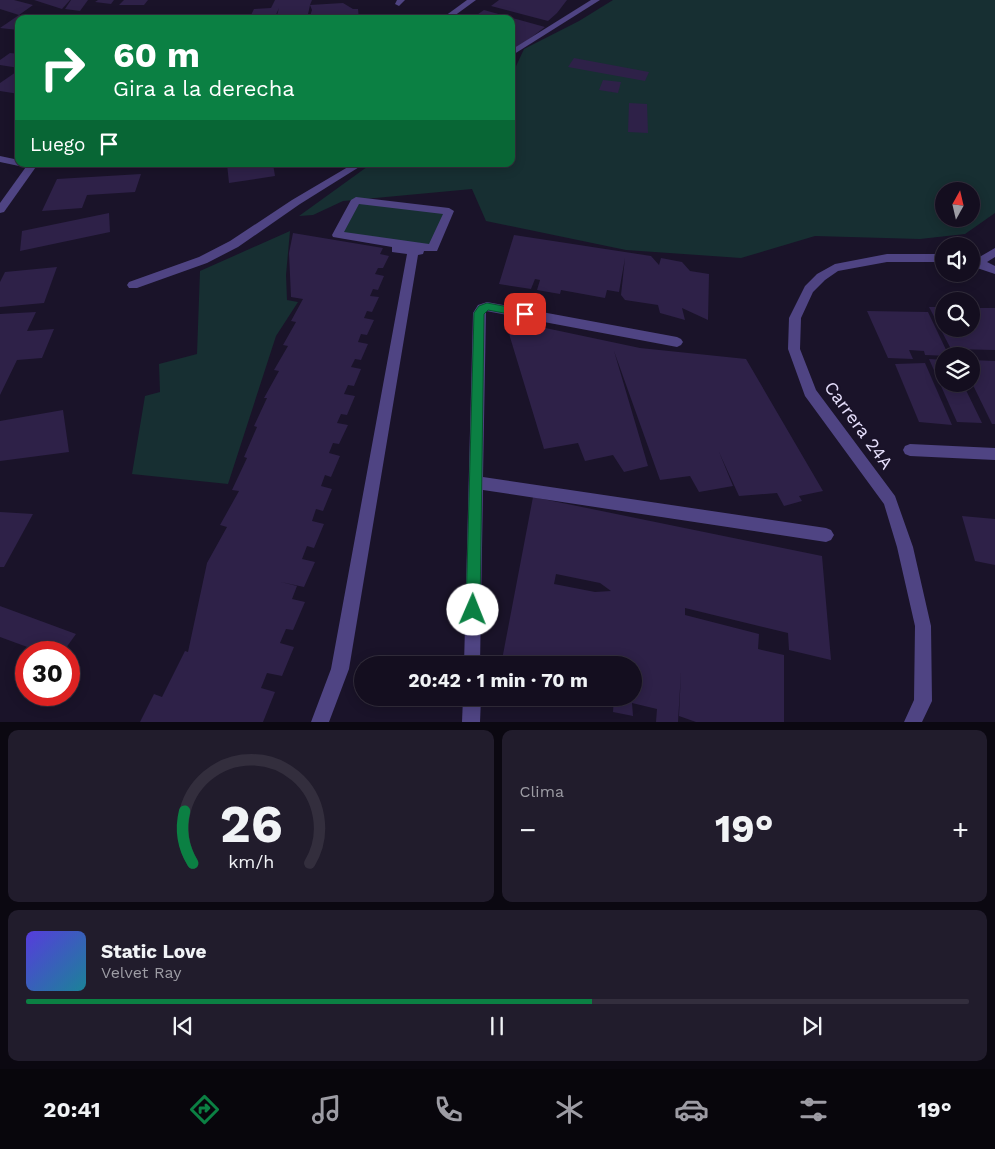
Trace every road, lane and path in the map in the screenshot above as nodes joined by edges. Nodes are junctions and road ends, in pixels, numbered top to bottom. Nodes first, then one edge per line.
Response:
1 (472, 0) edge
2 (596, 0) edge
3 (451, 15) edge
4 (515, 51) edge
5 (0, 159) edge
6 (15, 162) edge
7 (24, 167) edge
8 (354, 167) edge
9 (0, 210) edge
10 (398, 244) dead end
11 (995, 252) edge
12 (935, 258) edge
13 (980, 260) edge
14 (980, 265) edge
15 (995, 270) edge
16 (133, 285) dead end
17 (677, 342) dead end
18 (910, 450) dead end
19 (995, 454) edge
20 (475, 482) junction
21 (826, 535) dead end
22 (472, 656) edge
23 (472, 706) edge
24 (320, 722) edge
25 (471, 722) edge
26 (913, 722) edge

1 - 3 street
2 - 4 street
5 - 6 street
7 - 9 street
8 - 16 street
10 - 24 street
11 - 13 street
12 - 26 street, Carrera 24A
14 - 15 street
17 - 20 street
18 - 19 street
20 - 21 street
20 - 22 street
23 - 25 street

